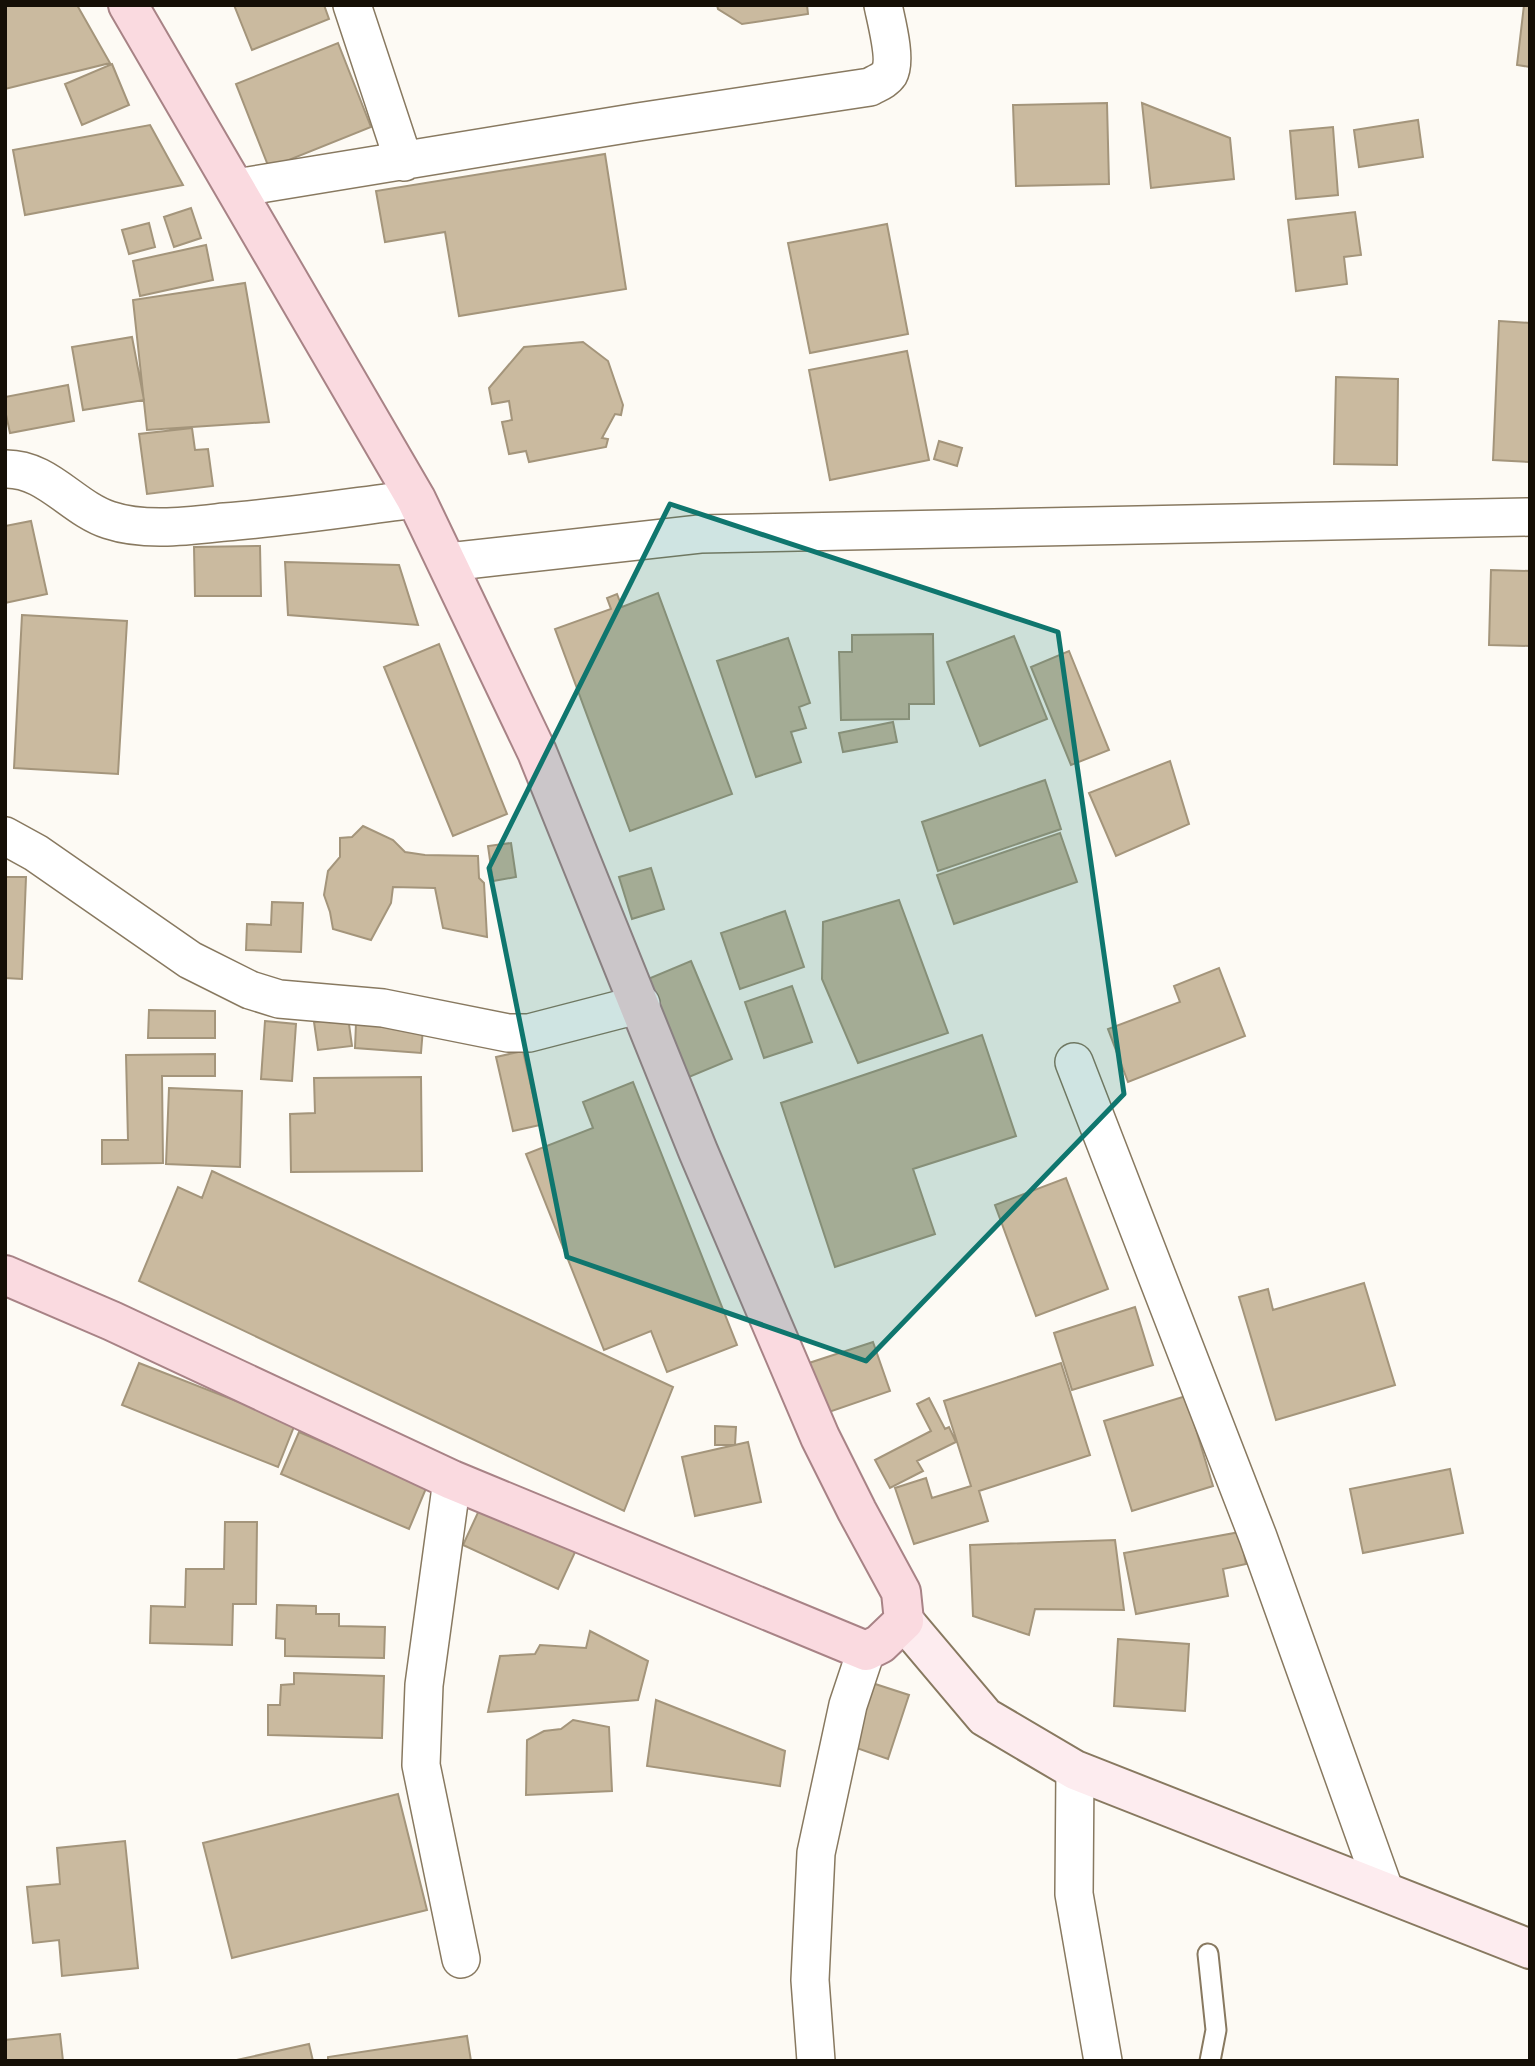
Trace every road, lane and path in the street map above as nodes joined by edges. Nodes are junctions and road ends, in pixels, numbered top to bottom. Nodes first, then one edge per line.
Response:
1 (128, 5) edge
2 (352, 5) edge
3 (883, 5) edge
4 (404, 162) junction
5 (236, 188) junction
6 (5, 469) edge
7 (416, 499) junction
8 (1530, 517) edge
9 (448, 562) junction
10 (5, 836) edge
11 (641, 1004) junction
12 (1074, 1062) dead end
13 (5, 1276) edge
14 (452, 1480) junction
15 (904, 1621) junction
16 (866, 1651) junction
17 (1074, 1770) junction
18 (1385, 1892) junction
19 (1530, 1949) edge
20 (1208, 1954) dead end
21 (461, 1959) dead end
22 (816, 2061) edge
23 (1103, 2061) edge
24 (1210, 2061) edge

1 - 5 main road
2 - 4 street
3 - 4 street
4 - 5 street
5 - 7 main road
6 - 7 street
7 - 9 main road
8 - 9 street
9 - 11 main road
10 - 11 street
11 - 15 main road
12 - 18 street
13 - 14 main road
14 - 16 main road
14 - 21 street
15 - 16 main road
15 - 17 street
16 - 22 street
17 - 18 street
17 - 23 street
18 - 19 street
20 - 24 lane

